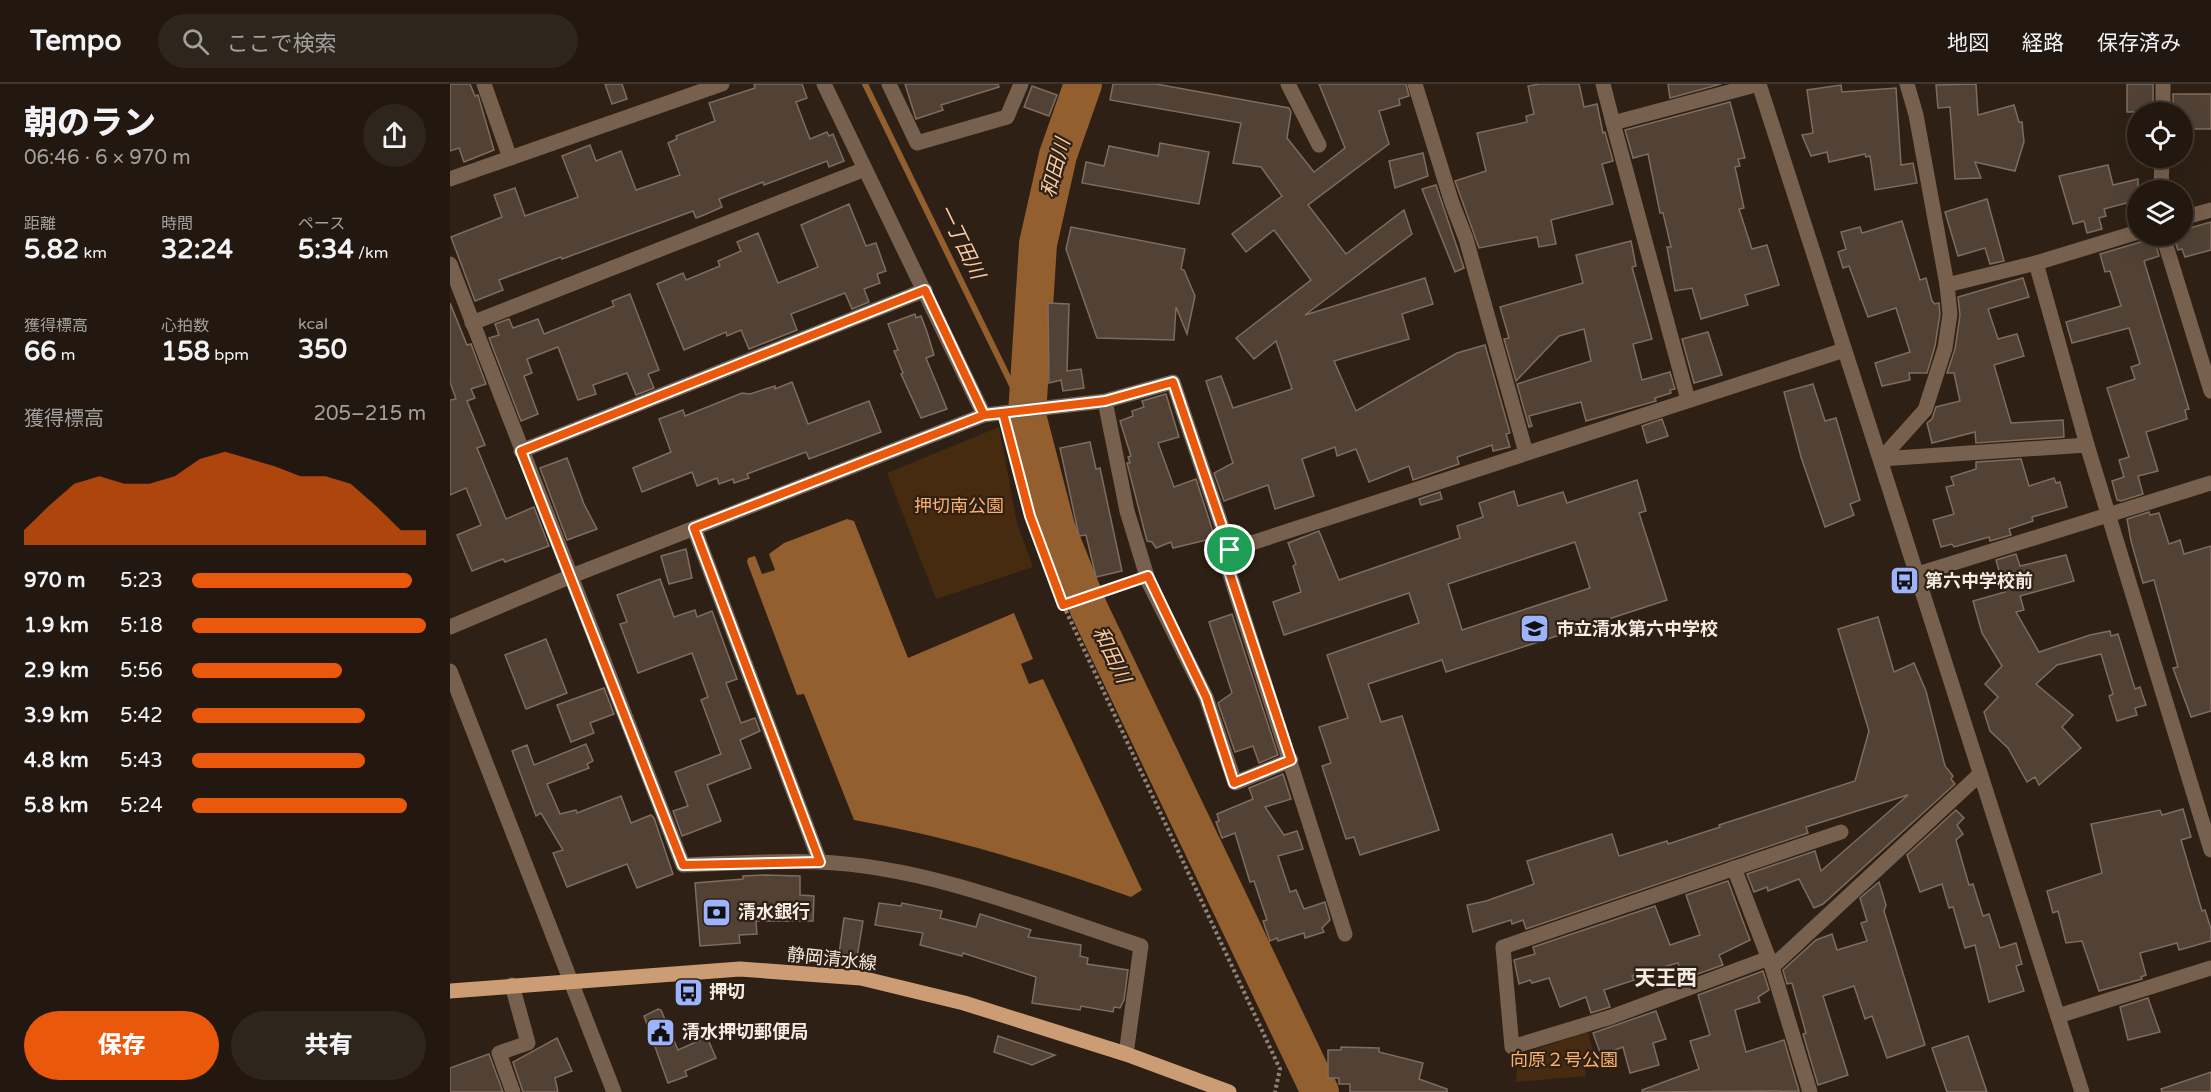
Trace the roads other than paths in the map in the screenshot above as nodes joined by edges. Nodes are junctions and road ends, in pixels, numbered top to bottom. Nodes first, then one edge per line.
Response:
1 (484, 84) edge
2 (722, 84) edge
3 (824, 84) edge
4 (889, 84) edge
5 (1020, 84) edge
6 (1288, 84) edge
7 (1415, 84) edge
8 (1603, 84) edge
9 (1759, 84) edge
10 (1907, 84) edge
11 (2163, 84) edge
12 (2163, 102) edge
13 (1613, 123) junction
14 (1319, 145) dead end
15 (510, 158) junction
16 (865, 169) junction
17 (450, 179) edge
18 (2211, 210) edge
19 (2193, 216) edge
20 (2127, 235) edge
21 (2167, 246) edge
22 (450, 264) edge
23 (2036, 264) junction
24 (1947, 285) junction
25 (925, 290) junction
26 (472, 323) junction
27 (1844, 350) junction
28 (2206, 352) edge
29 (2211, 391) edge
30 (1688, 400) junction
31 (1105, 401) junction
32 (984, 415) junction
33 (2087, 445) junction
34 (521, 451) junction
35 (1526, 453) junction
36 (1881, 459) junction
37 (2211, 483) edge
38 (2109, 515) junction
39 (694, 528) junction
40 (1230, 550) junction
41 (1918, 574) junction
42 (569, 577) junction
43 (450, 627) edge
44 (450, 671) edge
45 (1291, 760) junction
46 (1979, 775) junction
47 (1841, 832) dead end
48 (2211, 850) edge
49 (820, 862) junction
50 (1734, 868) junction
51 (1345, 934) dead end
52 (1771, 962) junction
53 (2211, 968) edge
54 (571, 981) junction
55 (512, 985) junction
56 (450, 991) edge
57 (2058, 1016) junction
58 (1126, 1054) junction
59 (513, 1092) edge
60 (614, 1092) edge
61 (1225, 1092) edge
62 (1810, 1092) edge
63 (2082, 1092) edge

1 - 15 street
2 - 15 street
3 - 16 street
4 - 5 street
6 - 14 street
7 - 35 street
8 - 13 street
9 - 13 street
9 - 27 street
10 - 24 street
11 - 12 street
13 - 30 street
15 - 17 street
16 - 25 street
16 - 26 street
18 - 19 street
20 - 23 street
21 - 28 street
22 - 26 street
23 - 24 street
23 - 33 street
24 - 36 street
25 - 32 street
25 - 34 street
26 - 34 street
27 - 30 street
27 - 36 street
28 - 29 street
30 - 35 street
31 - 32 street
31 - 40 street
31 - 45 street
32 - 39 street
33 - 36 street
33 - 38 street
34 - 42 street
35 - 40 street
36 - 41 street
37 - 38 street
38 - 41 street
38 - 48 street
39 - 42 street
39 - 49 street
40 - 45 street
41 - 46 street
42 - 43 street
42 - 49 street
44 - 54 street
45 - 51 street
46 - 52 street
46 - 57 street
47 - 50 street
49 - 58 street
50 - 52 street
50 - 52 street
52 - 62 street
53 - 57 street
54 - 55 main road, 静岡清水線
54 - 58 main road, 静岡清水線
54 - 60 street
55 - 56 main road, 静岡清水線
55 - 59 street
57 - 63 street
58 - 61 main road, 静岡清水線

